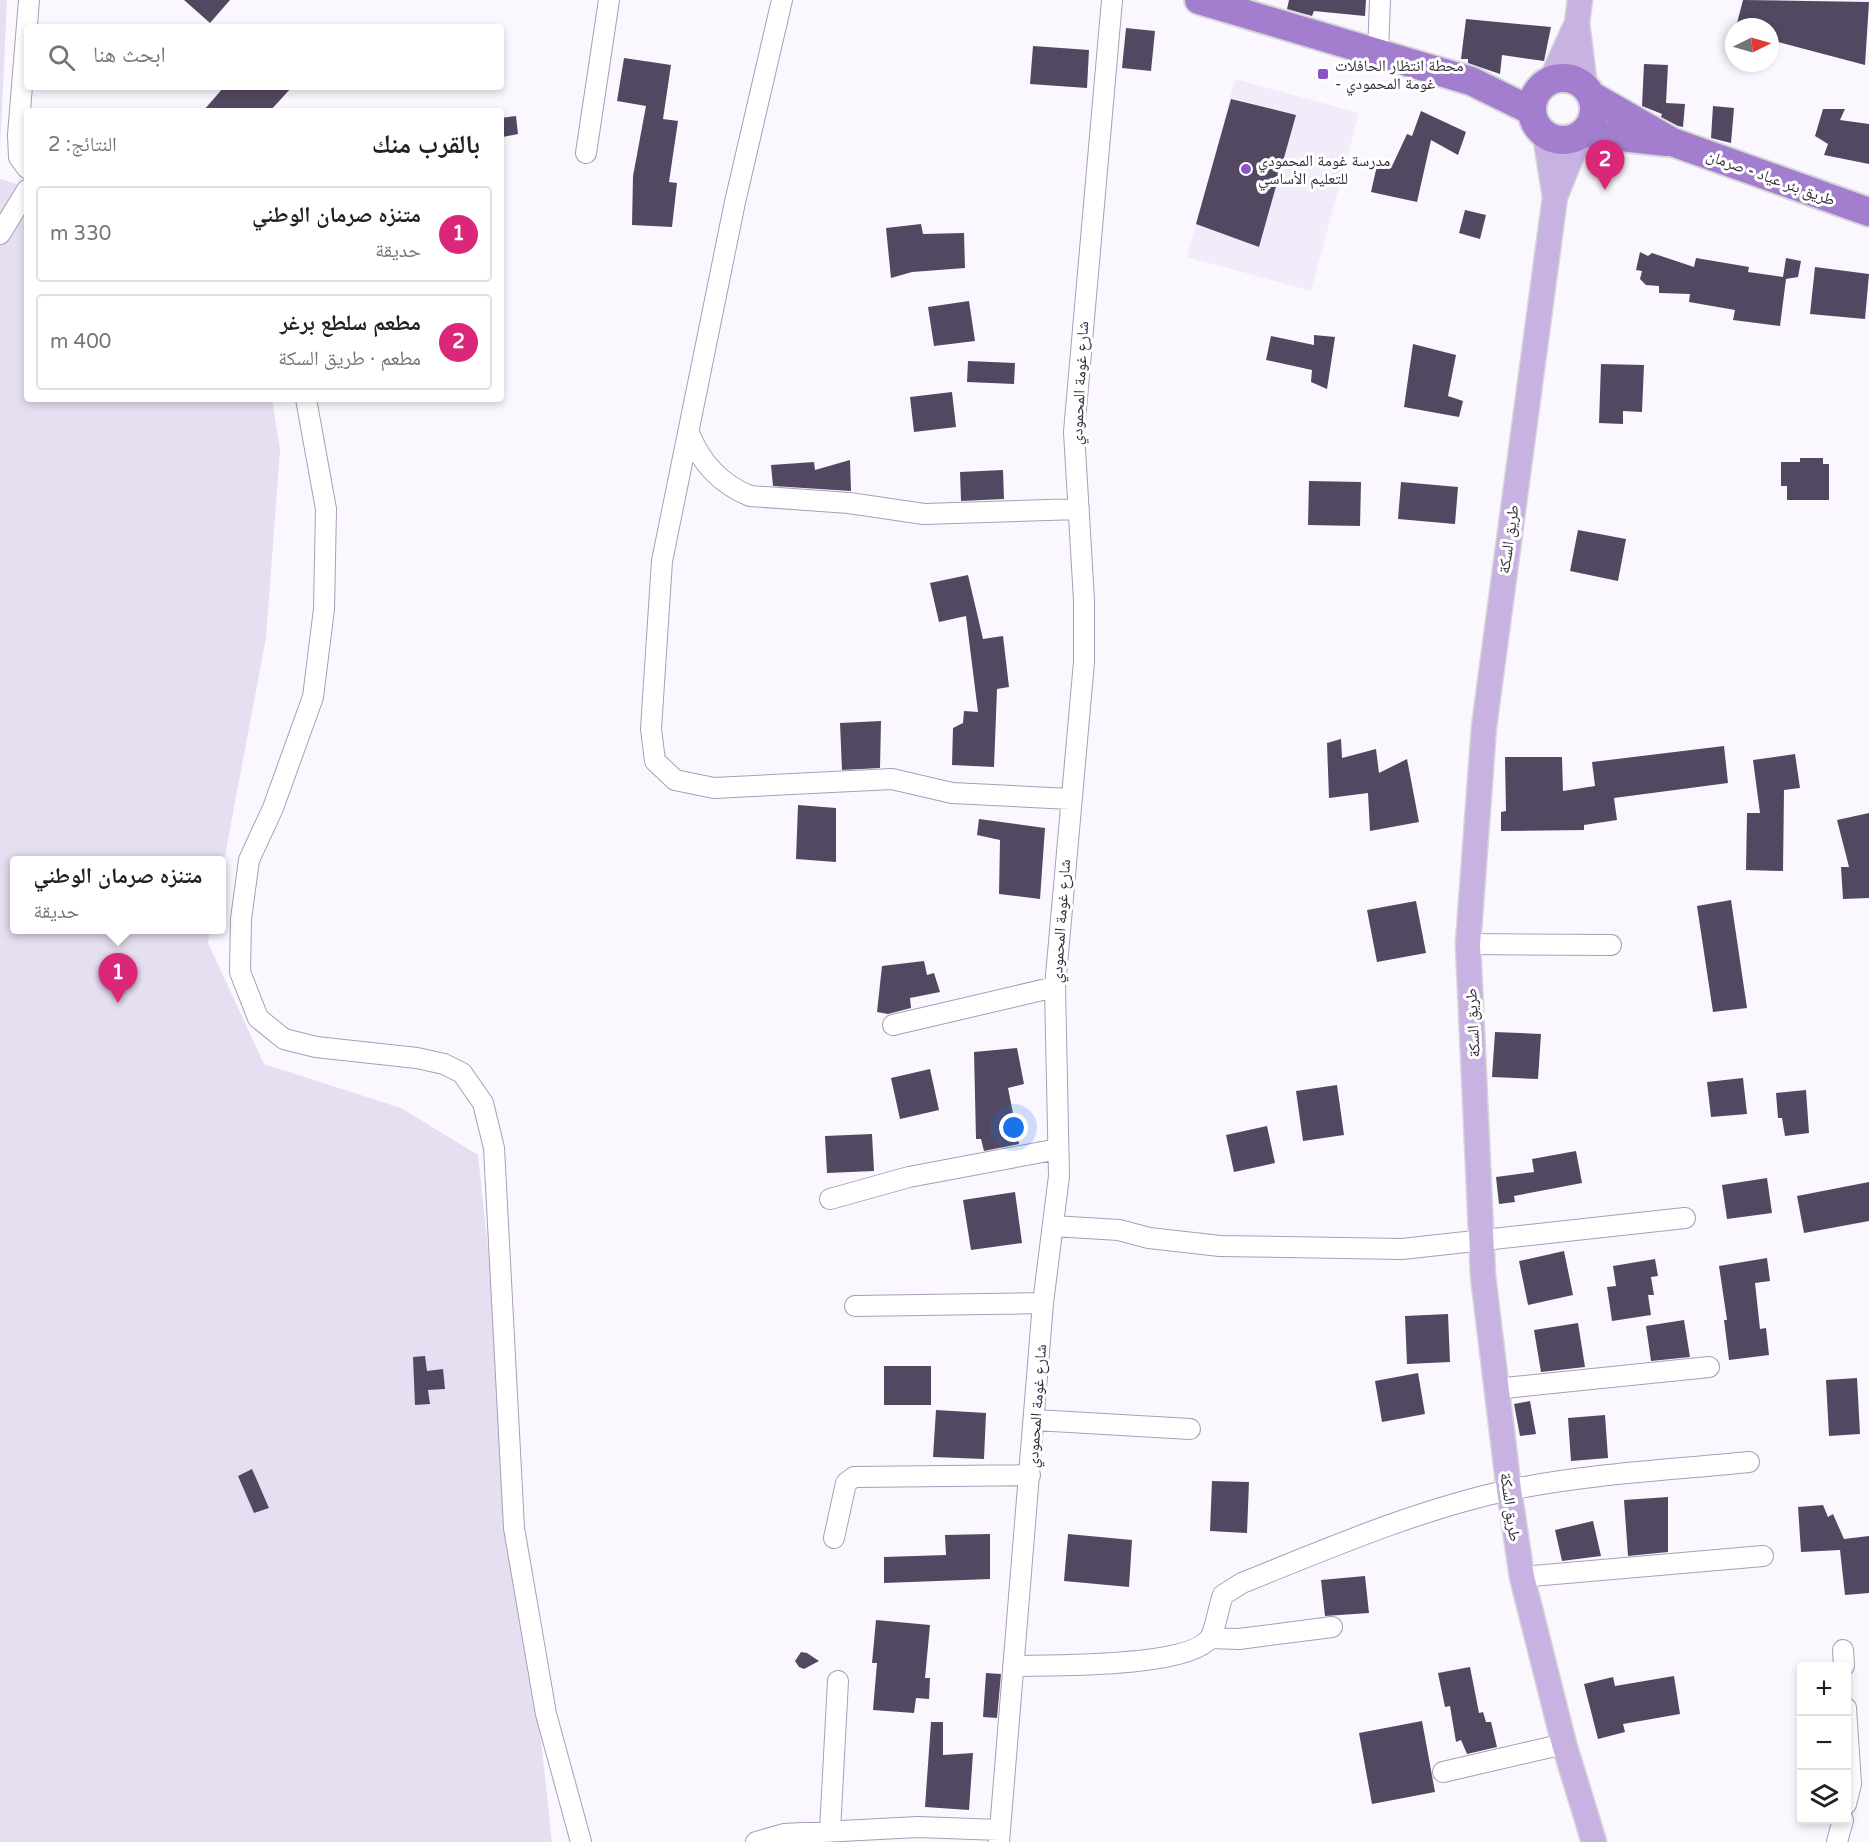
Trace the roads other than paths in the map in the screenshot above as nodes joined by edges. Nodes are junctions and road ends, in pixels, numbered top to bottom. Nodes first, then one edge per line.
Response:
1 (29, 0) edge
2 (609, 0) edge
3 (782, 0) edge
4 (1112, 0) edge
5 (1199, 0) edge
6 (1380, 0) edge
7 (1579, 11) edge
8 (27, 24) edge
9 (1378, 53) junction
10 (24, 61) edge
11 (1588, 91) junction
12 (1541, 92) junction
13 (1582, 134) junction
14 (1545, 135) junction
15 (1672, 142) junction
16 (586, 153) dead end
17 (24, 164) edge
18 (24, 195) edge
19 (1555, 197) junction
20 (1869, 212) edge
21 (0, 234) edge
22 (307, 402) edge
23 (689, 433) junction
24 (1078, 509) junction
25 (1070, 799) junction
26 (1468, 944) junction
27 (1611, 945) dead end
28 (1055, 987) junction
29 (893, 1025) dead end
30 (1058, 1149) junction
31 (830, 1199) dead end
32 (1685, 1218) dead end
33 (1053, 1226) junction
34 (1482, 1242) junction
35 (1043, 1303) junction
36 (855, 1306) dead end
37 (1709, 1367) dead end
38 (1495, 1389) junction
39 (1035, 1420) junction
40 (1190, 1429) dead end
41 (1749, 1462) dead end
42 (1030, 1475) junction
43 (1509, 1490) junction
44 (834, 1538) dead end
45 (1763, 1556) dead end
46 (1522, 1577) junction
47 (1332, 1627) dead end
48 (1210, 1638) junction
49 (1013, 1666) junction
50 (838, 1681) dead end
51 (1847, 1716) edge
52 (1564, 1744) junction
53 (1850, 1770) edge
54 (1443, 1772) dead end
55 (1842, 1824) edge
56 (830, 1831) junction
57 (1000, 1836) edge
58 (581, 1842) edge
59 (756, 1842) edge
60 (1594, 1842) edge
61 (1837, 1842) edge

1 - 8 street
2 - 16 street
3 - 23 street
4 - 24 street, شارع غومة المحمودي
5 - 9 highway
6 - 9 street
7 - 11 main road
7 - 12 main road
9 - 12 highway
10 - 17 street
11 - 12 highway
11 - 13 highway
11 - 15 highway
12 - 14 highway
13 - 14 highway
13 - 15 highway
13 - 19 main road, طريق السكة
14 - 19 main road, طريق السكة
15 - 20 highway, طريق بئر عياد - صرمان
18 - 21 street
19 - 26 main road, طريق السكة
22 - 58 street
23 - 24 street
23 - 25 street
24 - 25 street, شارع غومة المحمودي
25 - 28 street, شارع غومة المحمودي
26 - 27 street
26 - 34 main road, طريق السكة
28 - 29 street
28 - 30 street, شارع غومة المحمودي
30 - 31 street
30 - 33 street, شارع غومة المحمودي
32 - 34 street
33 - 34 street
33 - 35 street, شارع غومة المحمودي
34 - 38 main road, طريق السكة
35 - 36 street
35 - 39 street, شارع غومة المحمودي
37 - 38 street
38 - 43 main road, طريق السكة
39 - 40 street
39 - 42 street, شارع غومة المحمودي
41 - 43 street
42 - 44 street
42 - 49 street, شارع غومة المحمودي
43 - 46 main road, طريق السكة
43 - 48 street
45 - 46 street
46 - 52 main road, طريق السكة
47 - 48 street
48 - 49 street
49 - 57 street, شارع غومة المحمودي
50 - 56 street
51 - 53 street
52 - 54 street
52 - 60 main road, طريق السكة
55 - 61 street
56 - 57 street
56 - 59 street

